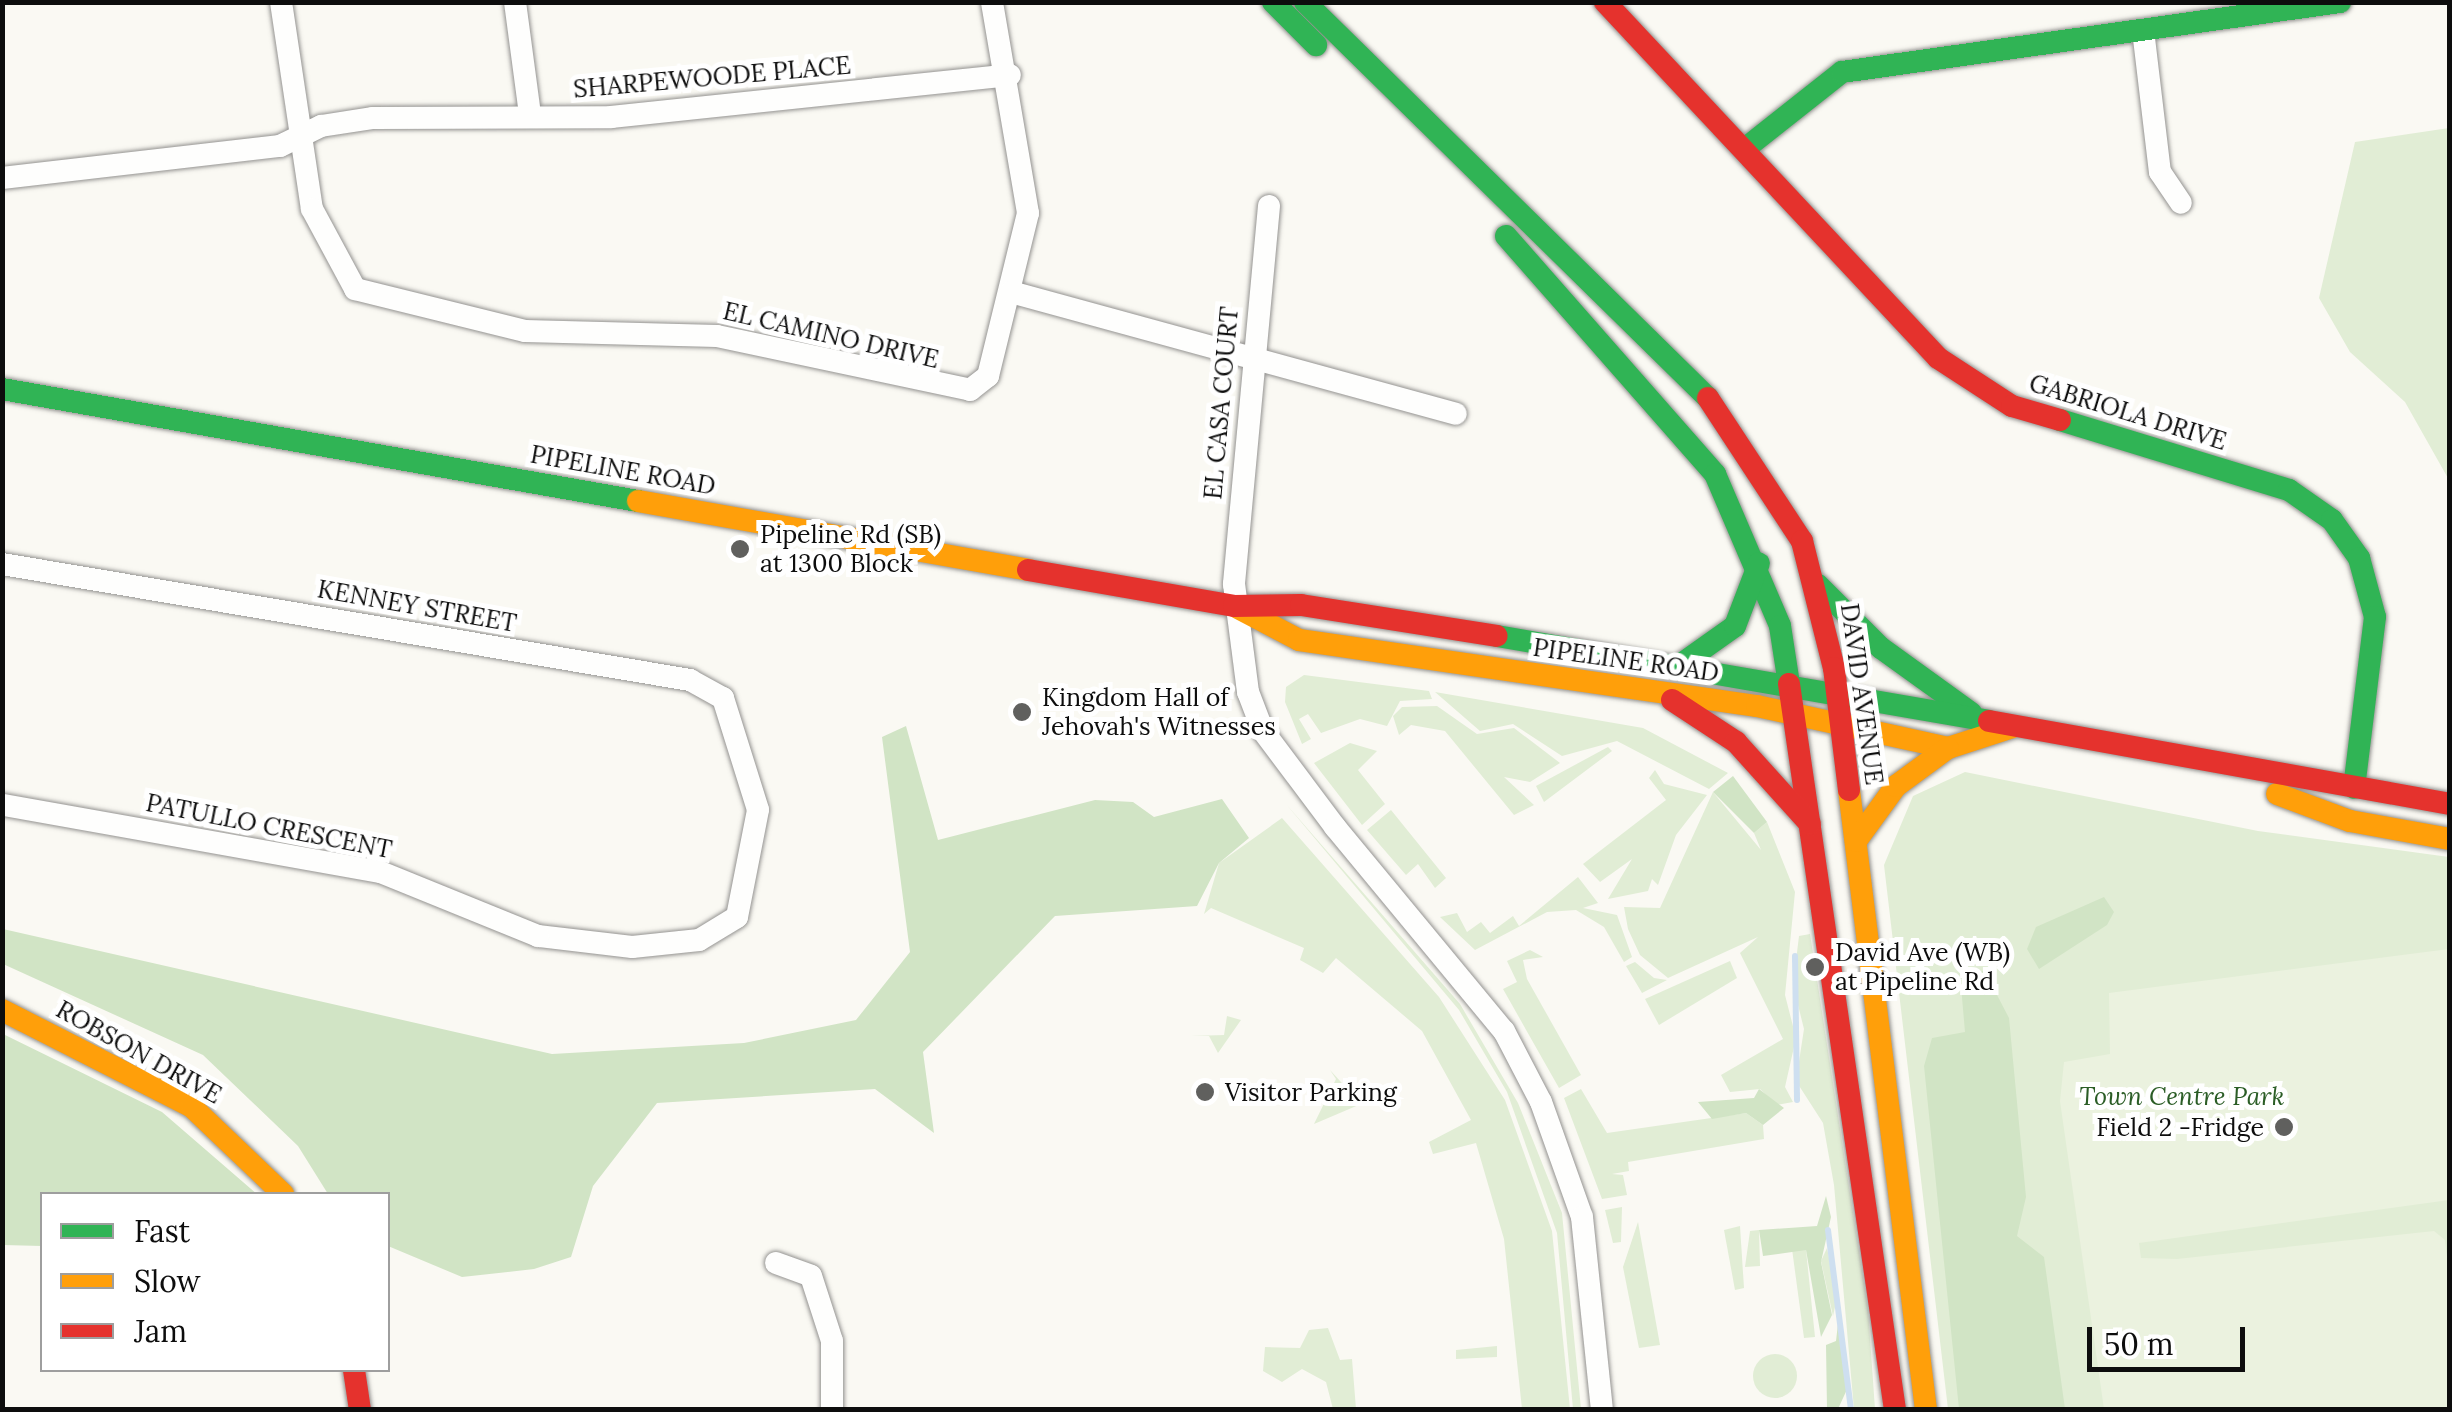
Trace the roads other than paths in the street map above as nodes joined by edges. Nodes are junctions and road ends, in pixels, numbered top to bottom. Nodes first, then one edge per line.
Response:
1 (281, 2) edge
2 (515, 2) edge
3 (992, 2) edge
4 (1273, 2) edge
5 (1305, 2) edge
6 (1605, 2) edge
7 (2340, 2) edge
8 (2286, 6) edge
9 (2143, 30) junction
10 (1010, 75) junction
11 (530, 116) junction
12 (302, 139) junction
13 (1747, 147) junction
14 (2, 178) edge
15 (2181, 203) dead end
16 (1269, 206) dead end
17 (1011, 292) junction
18 (1250, 357) junction
19 (2, 389) edge
20 (1456, 414) dead end
21 (1759, 563) junction
22 (2, 564) edge
23 (1818, 586) junction
24 (1234, 606) junction
25 (1680, 665) junction
26 (1793, 686) junction
27 (1838, 693) junction
28 (1664, 694) junction
29 (1797, 715) junction
30 (1979, 719) junction
31 (1841, 725) junction
32 (2013, 727) junction
33 (1948, 748) junction
34 (2203, 760) junction
35 (2354, 788) junction
36 (753, 790) joint
37 (2450, 804) edge
38 (2, 805) edge
39 (1810, 824) junction
40 (2450, 839) edge
41 (1856, 841) junction
42 (2, 1010) edge
43 (281, 1192) edge
44 (776, 1263) dead end
45 (354, 1372) edge
46 (360, 1410) edge
47 (832, 1410) edge
48 (1602, 1410) edge
49 (1895, 1410) edge
50 (1926, 1410) edge

1 - 12 street, EL CAMINO DRIVE
2 - 11 street
3 - 10 street, EL CAMINO DRIVE
4 - 21 main road
5 - 23 main road, DAVID AVENUE
6 - 13 main road, GABRIOLA DRIVE
7 - 8 main road
8 - 9 main road
9 - 13 main road
9 - 15 street
10 - 11 street, SHARPEWOODE PLACE
10 - 17 street, EL CAMINO DRIVE
11 - 12 street, SHARPEWOODE PLACE
12 - 14 street, SHARPEWOODE PLACE
12 - 17 street, EL CAMINO DRIVE
13 - 35 main road, GABRIOLA DRIVE
16 - 18 street, EL CASA COURT
17 - 18 street
18 - 20 street
18 - 24 street, EL CASA COURT
19 - 24 main road, PIPELINE ROAD
21 - 25 main road
21 - 26 main road
22 - 36 street, KENNEY STREET
23 - 27 main road, DAVID AVENUE
23 - 30 main road
24 - 25 main road, PIPELINE ROAD
24 - 28 main road, PIPELINE ROAD
24 - 48 street, EL CASA COURT
25 - 26 main road, PIPELINE ROAD
26 - 27 main road, PIPELINE ROAD
26 - 29 main road
27 - 30 main road, PIPELINE ROAD
27 - 31 main road, DAVID AVENUE
28 - 29 main road, PIPELINE ROAD
28 - 39 main road
29 - 31 main road, PIPELINE ROAD
29 - 39 main road
30 - 32 main road, PIPELINE ROAD
31 - 33 main road, PIPELINE ROAD
31 - 41 main road, DAVID AVENUE
32 - 33 main road, PIPELINE ROAD
32 - 34 main road, PIPELINE ROAD
33 - 41 main road
34 - 35 main road, PIPELINE ROAD
34 - 40 main road
35 - 37 main road, PIPELINE ROAD
36 - 38 street, PATULLO CRESCENT
39 - 49 main road
41 - 50 main road, DAVID AVENUE
42 - 43 main road, ROBSON DRIVE
44 - 47 street
45 - 46 main road

